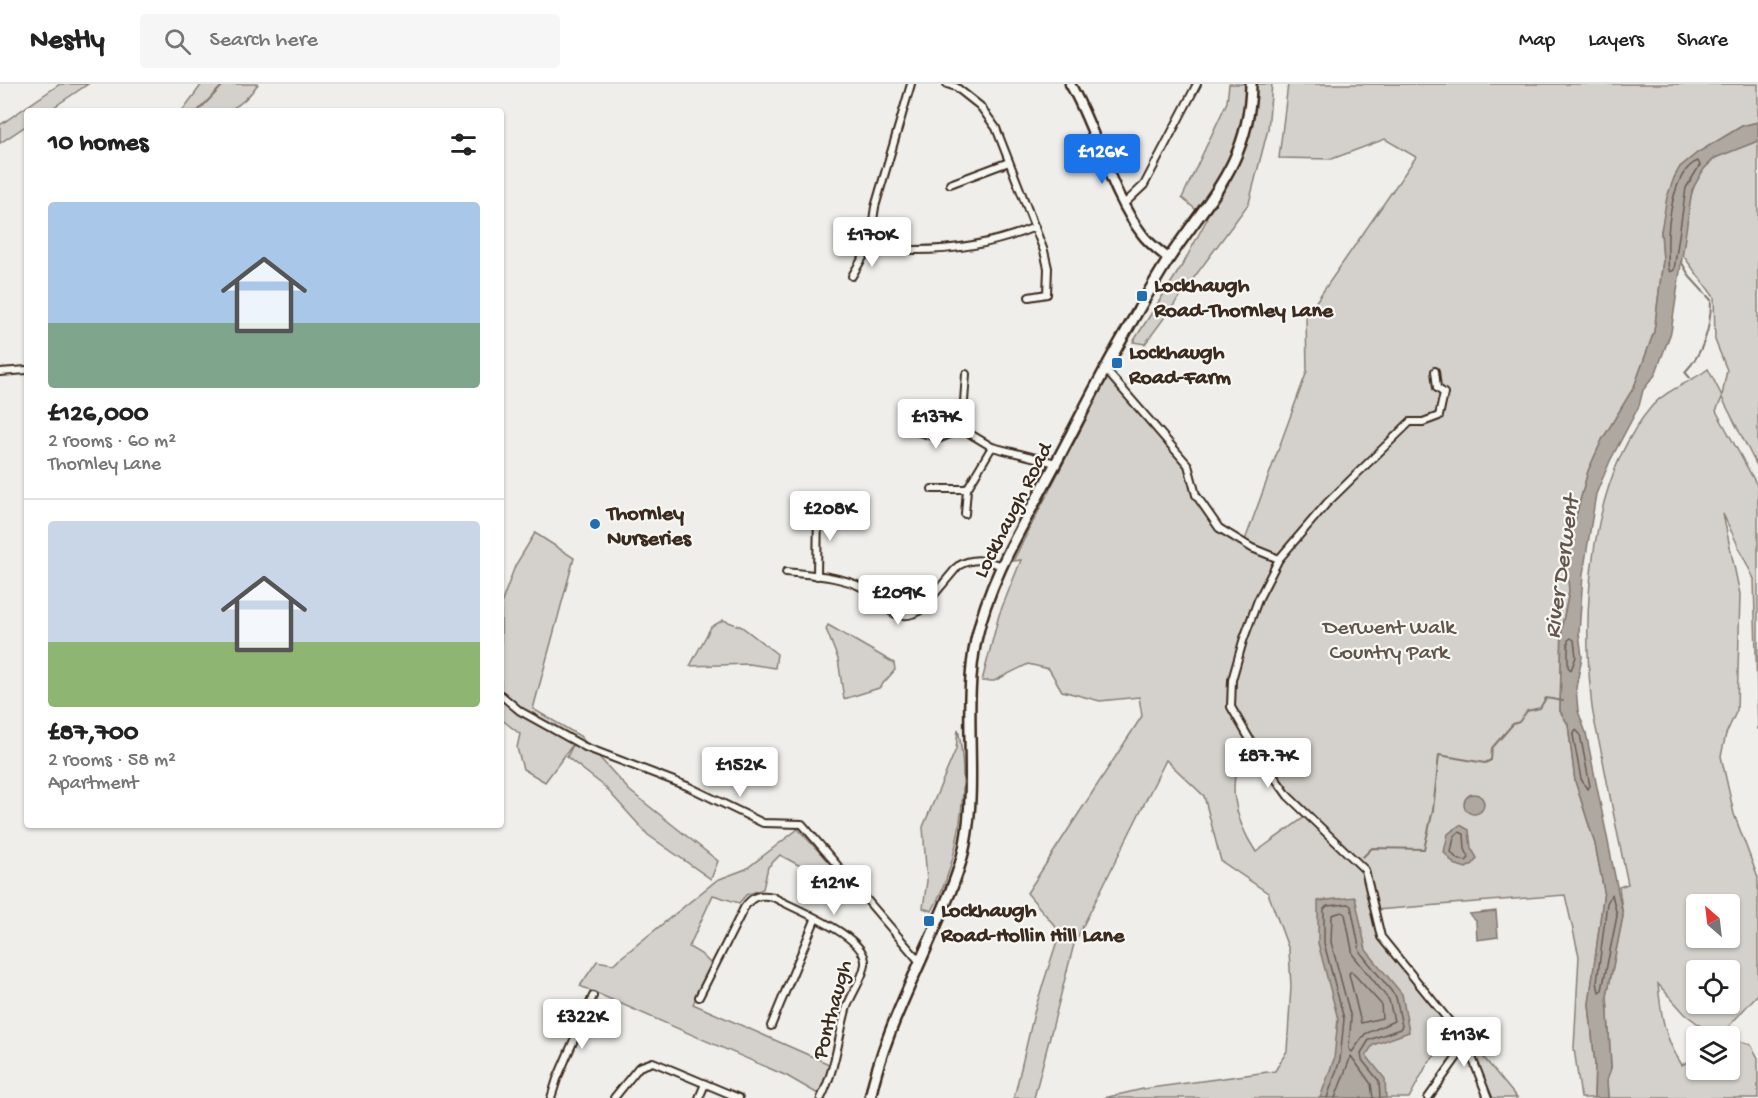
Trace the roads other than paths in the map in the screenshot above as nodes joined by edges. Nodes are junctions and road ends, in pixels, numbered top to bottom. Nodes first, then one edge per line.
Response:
1 (910, 84) edge
2 (947, 84) edge
3 (1070, 84) edge
4 (1197, 84) edge
5 (1251, 84) edge
6 (1009, 162) junction
7 (950, 184) dead end
8 (1124, 204) junction
9 (1035, 227) junction
10 (869, 247) junction
11 (1169, 259) junction
12 (852, 276) dead end
13 (1029, 297) dead end
14 (1105, 369) junction
15 (24, 370) edge
16 (1436, 371) dead end
17 (0, 372) edge
18 (966, 374) dead end
19 (908, 429) dead end
20 (962, 429) junction
21 (992, 447) junction
22 (1056, 463) junction
23 (932, 489) dead end
24 (967, 489) junction
25 (818, 508) dead end
26 (965, 514) dead end
27 (1276, 557) junction
28 (1002, 566) junction
29 (786, 572) dead end
30 (817, 576) junction
31 (504, 698) edge
32 (815, 920) junction
33 (920, 962) junction
34 (593, 996) dead end
35 (699, 997) dead end
36 (771, 1026) dead end
37 (1467, 1043) junction
38 (705, 1084) junction
39 (551, 1098) edge
40 (614, 1098) edge
41 (699, 1098) edge
42 (739, 1098) edge
43 (821, 1098) edge
44 (870, 1098) edge
45 (1428, 1098) edge
46 (1488, 1098) edge

1 - 10 street
2 - 6 street
3 - 8 street
4 - 8 street
5 - 11 main road, Lockhaugh Road
6 - 7 street
6 - 9 street
8 - 11 street
9 - 10 street
9 - 13 street
10 - 12 street
11 - 14 main road, Lockhaugh Road
14 - 22 main road, Lockhaugh Road
14 - 27 street
15 - 17 street
16 - 27 street
18 - 20 street
19 - 20 street
20 - 21 street
21 - 22 street
21 - 24 street
22 - 28 main road, Lockhaugh Road
23 - 24 street
24 - 26 street
25 - 30 street
27 - 37 street
28 - 30 street
28 - 33 main road, Lockhaugh Road
29 - 30 street
31 - 33 street
32 - 35 street, Ponthaugh
32 - 36 street
32 - 43 street, Ponthaugh
33 - 44 main road, Lockhaugh Road
34 - 39 street
37 - 45 street
37 - 46 street
38 - 40 street
38 - 41 street
38 - 42 street

